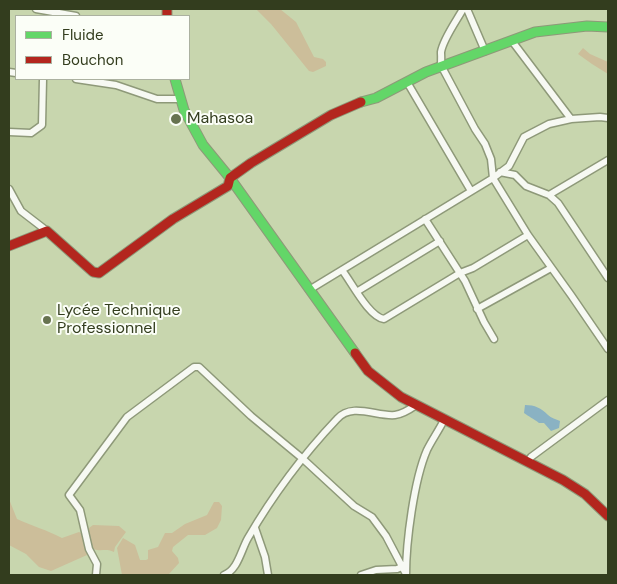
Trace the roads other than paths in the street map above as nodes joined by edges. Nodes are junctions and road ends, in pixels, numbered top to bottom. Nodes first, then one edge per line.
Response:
1 (36, 9) edge
2 (465, 9) edge
3 (51, 12) edge
4 (70, 15) edge
5 (608, 27) edge
6 (512, 41) junction
7 (485, 51) junction
8 (440, 68) junction
9 (43, 80) edge
10 (83, 80) edge
11 (175, 80) edge
12 (408, 82) junction
13 (180, 98) junction
14 (608, 118) edge
15 (570, 119) junction
16 (9, 132) edge
17 (608, 160) edge
18 (500, 172) junction
19 (230, 178) junction
20 (493, 178) junction
21 (9, 189) edge
22 (471, 191) junction
23 (549, 195) junction
24 (425, 219) junction
25 (47, 231) junction
26 (528, 235) junction
27 (440, 241) junction
28 (9, 246) edge
29 (551, 268) junction
30 (342, 270) junction
31 (460, 274) junction
32 (608, 278) edge
33 (309, 290) junction
34 (358, 292) junction
35 (477, 309) junction
36 (494, 339) dead end
37 (608, 349) edge
38 (608, 400) edge
39 (416, 405) junction
40 (444, 420) junction
41 (303, 459) junction
42 (528, 462) junction
43 (608, 516) edge
44 (254, 528) junction
45 (402, 567) junction
46 (406, 574) edge
47 (96, 575) edge
48 (227, 575) edge
49 (268, 575) edge
50 (361, 575) edge

1 - 3 street
2 - 7 street
2 - 8 street
3 - 4 street
5 - 6 street
6 - 7 street
6 - 15 street
7 - 8 street
8 - 12 street
8 - 20 street
9 - 16 street
10 - 13 street
11 - 13 street
12 - 19 street
12 - 22 street
13 - 19 street
14 - 15 street
15 - 18 street
17 - 23 street
18 - 20 street
18 - 23 street
19 - 25 street
19 - 33 street
20 - 22 street
20 - 26 street
21 - 25 street
22 - 24 street
23 - 32 street
24 - 27 street
24 - 30 street
25 - 28 street
26 - 29 street
26 - 31 street
27 - 31 street
27 - 34 street
29 - 35 street
29 - 37 street
30 - 33 street
30 - 34 street
31 - 34 street
31 - 35 street
33 - 39 street
35 - 36 street
38 - 42 street
39 - 40 street
39 - 41 street
40 - 42 street
40 - 46 street
41 - 44 street
41 - 45 street
41 - 47 street
42 - 43 street
44 - 48 street
44 - 49 street
45 - 46 street
45 - 50 street

